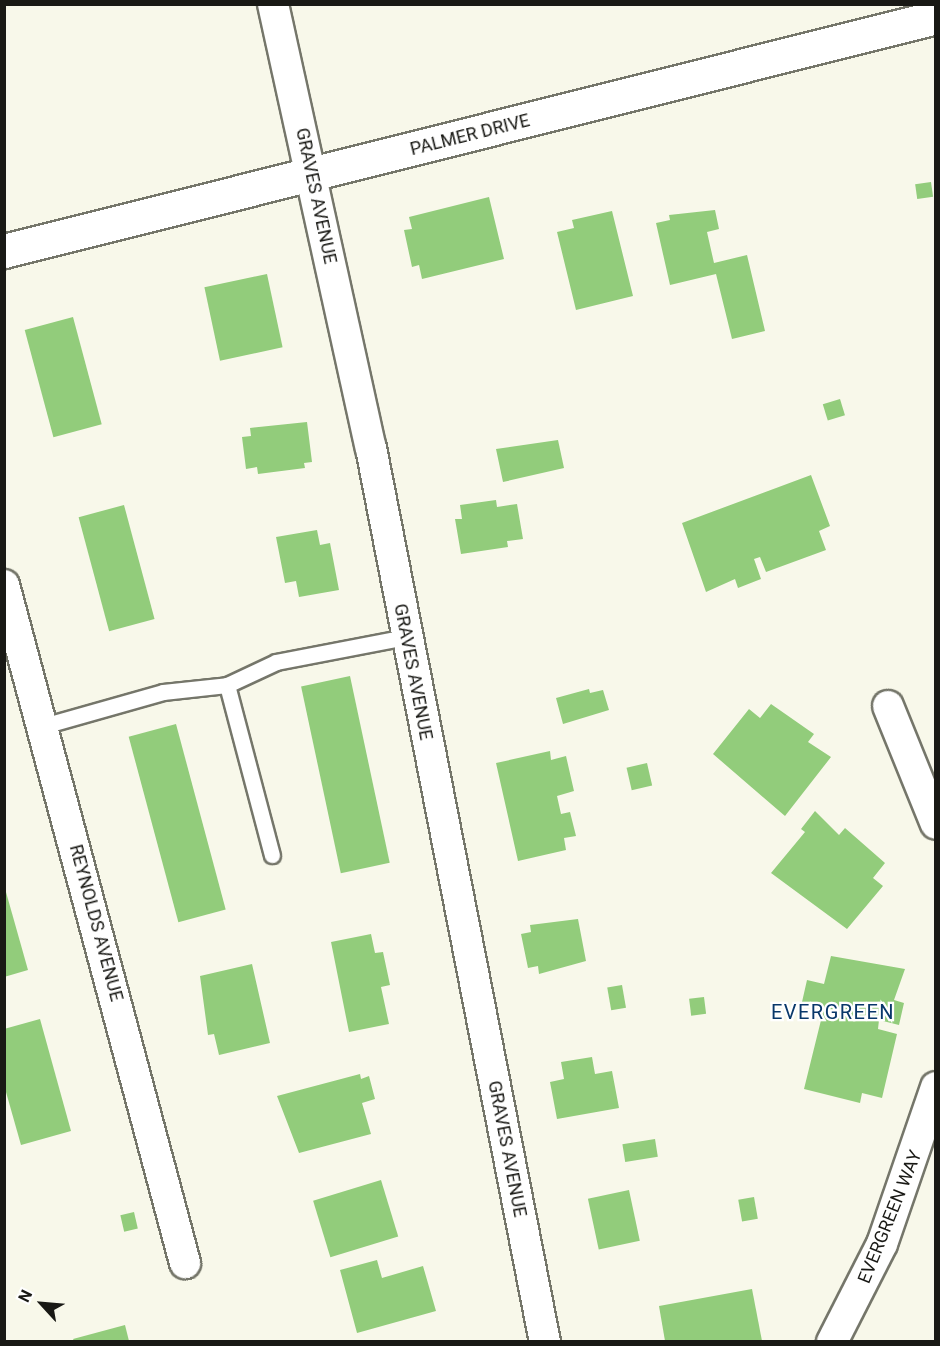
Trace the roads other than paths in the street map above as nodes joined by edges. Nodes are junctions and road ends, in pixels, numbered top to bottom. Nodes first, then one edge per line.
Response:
1 (273, 4) edge
2 (936, 17) edge
3 (312, 174) junction
4 (4, 251) edge
5 (4, 585) edge
6 (406, 637) junction
7 (227, 685) junction
8 (888, 706) dead end
9 (43, 726) junction
10 (936, 824) edge
11 (272, 855) dead end
12 (936, 1087) edge
13 (185, 1263) dead end
14 (545, 1341) edge
15 (832, 1341) edge

1 - 3 street, GRAVES AVENUE
2 - 3 street, PALMER DRIVE
3 - 4 street, PALMER DRIVE
3 - 6 street, GRAVES AVENUE
5 - 9 street, REYNOLDS AVENUE
6 - 7 lane
6 - 14 street, GRAVES AVENUE
7 - 9 lane
7 - 11 lane
8 - 10 street
9 - 13 street, REYNOLDS AVENUE
12 - 15 street, EVERGREEN WAY

